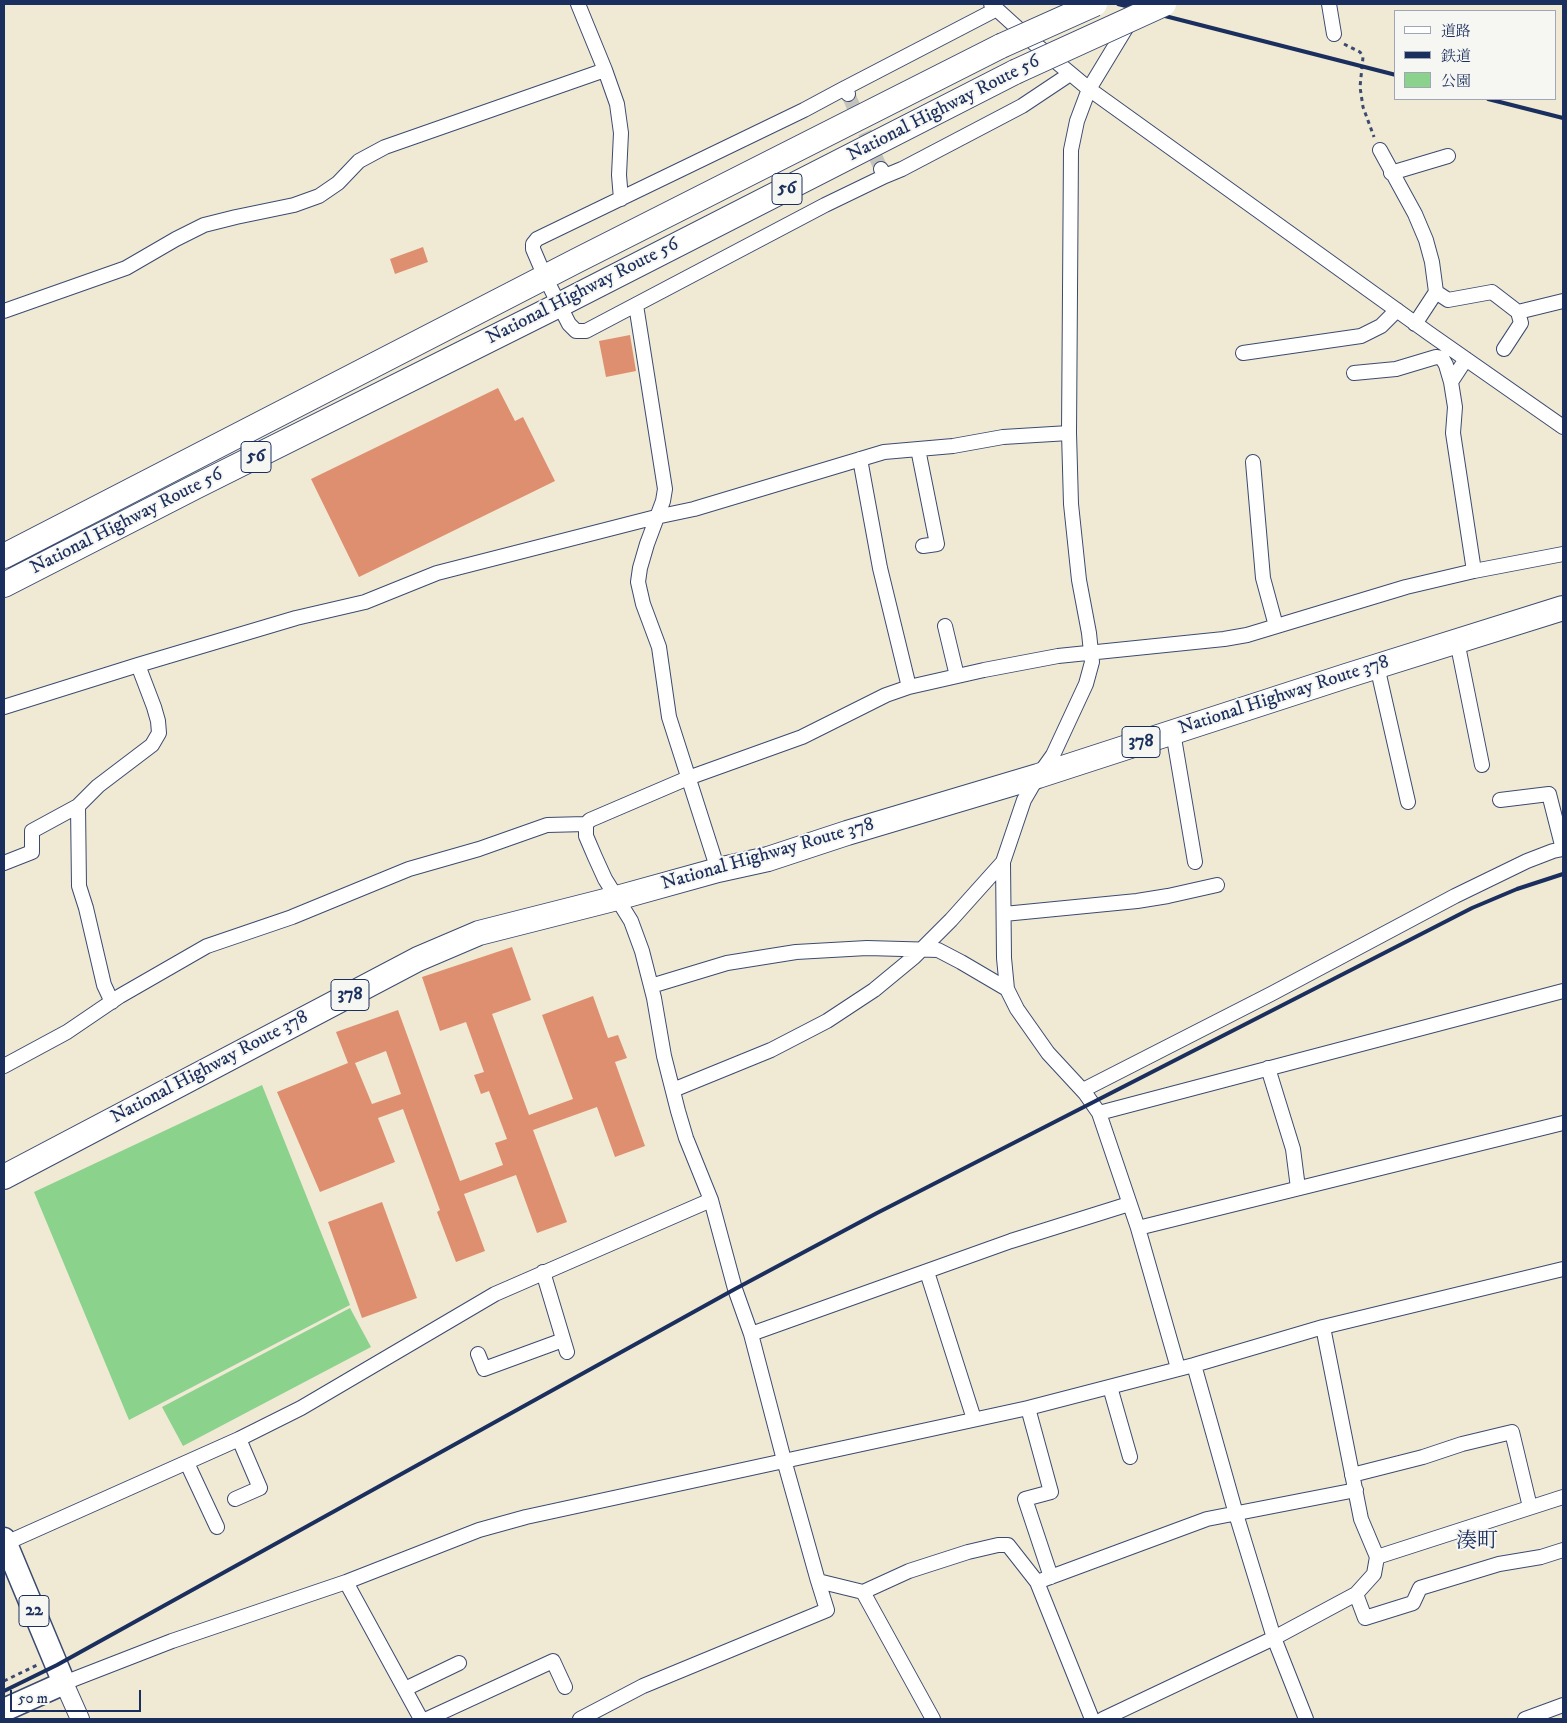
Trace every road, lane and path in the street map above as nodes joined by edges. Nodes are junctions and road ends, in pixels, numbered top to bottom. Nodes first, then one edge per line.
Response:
1 (578, 4) edge
2 (1095, 4) edge
3 (1140, 4) edge
4 (1164, 4) edge
5 (1329, 4) edge
6 (994, 6) edge
7 (1334, 34) joint
8 (605, 70) junction
9 (1070, 74) junction
10 (1089, 89) junction
11 (1380, 150) joint
12 (1448, 156) dead end
13 (1391, 173) junction
14 (621, 199) junction
15 (545, 277) junction
16 (1436, 292) junction
17 (1563, 301) edge
18 (559, 305) junction
19 (636, 305) junction
20 (1397, 310) junction
21 (4, 311) edge
22 (1518, 312) junction
23 (1415, 324) junction
24 (1504, 349) dead end
25 (1243, 353) dead end
26 (1466, 359) junction
27 (1354, 373) dead end
28 (1451, 382) junction
29 (1563, 427) edge
30 (1069, 433) junction
31 (918, 449) junction
32 (860, 459) junction
33 (1253, 462) dead end
34 (656, 517) junction
35 (923, 546) dead end
36 (1563, 554) edge
37 (4, 556) edge
38 (1474, 570) junction
39 (4, 585) edge
40 (1563, 608) edge
41 (944, 626) dead end
42 (1276, 626) junction
43 (1457, 641) junction
44 (1091, 652) junction
45 (138, 665) junction
46 (1377, 666) junction
47 (957, 676) junction
48 (909, 687) junction
49 (4, 707) edge
50 (1173, 732) junction
51 (1482, 765) dead end
52 (1038, 776) junction
53 (688, 778) junction
54 (1500, 800) dead end
55 (1408, 802) dead end
56 (78, 806) junction
57 (586, 824) junction
58 (1563, 850) edge
59 (1003, 862) junction
60 (1195, 862) dead end
61 (4, 863) edge
62 (718, 870) junction
63 (1217, 885) dead end
64 (617, 898) junction
65 (1004, 914) junction
66 (922, 949) junction
67 (651, 986) junction
68 (1007, 989) junction
69 (1563, 991) edge
70 (112, 1002) junction
71 (4, 1066) edge
72 (1268, 1068) junction
73 (673, 1090) junction
74 (1083, 1090) junction
75 (1099, 1113) junction
76 (1563, 1123) edge
77 (4, 1177) edge
78 (1298, 1188) junction
79 (711, 1200) junction
80 (1129, 1204) junction
81 (1138, 1228) junction
82 (1563, 1269) edge
83 (543, 1272) junction
84 (926, 1272) junction
85 (1323, 1326) junction
86 (751, 1334) junction
87 (478, 1354) dead end
88 (1194, 1365) junction
89 (1178, 1368) junction
90 (1110, 1387) junction
91 (1028, 1408) junction
92 (974, 1419) junction
93 (239, 1439) junction
94 (1130, 1457) dead end
95 (784, 1460) junction
96 (187, 1463) junction
97 (1352, 1474) junction
98 (1356, 1490) junction
99 (1563, 1497) edge
100 (236, 1499) dead end
101 (1530, 1508) junction
102 (1236, 1514) junction
103 (217, 1527) dead end
104 (5, 1541) edge
105 (1563, 1550) edge
106 (1377, 1557) junction
107 (1050, 1577) junction
108 (818, 1581) junction
109 (346, 1582) junction
110 (1037, 1582) junction
111 (863, 1592) junction
112 (1356, 1594) junction
113 (1274, 1638) junction
114 (53, 1657) junction
115 (459, 1663) dead end
116 (4, 1681) edge
117 (64, 1683) junction
118 (565, 1687) dead end
119 (404, 1689) junction
120 (1563, 1705) edge
121 (4, 1710) edge
122 (80, 1719) edge
123 (421, 1719) edge
124 (427, 1719) edge
125 (580, 1719) edge
126 (933, 1719) edge
127 (1092, 1719) edge
128 (1103, 1719) edge
129 (1306, 1719) edge
130 (1525, 1719) edge

1 - 8 street
2 - 15 highway, National Highway Route 56 / 56, bridge
3 - 10 street
4 - 18 highway, National Highway Route 56 / 56, bridge
5 - 7 street
6 - 9 street
6 - 14 street
7 - 11 path
8 - 14 street
8 - 21 street
9 - 10 street
9 - 19 street
10 - 20 street
10 - 30 street
11 - 13 street
12 - 13 street
13 - 16 street
14 - 15 street
15 - 18 street
15 - 37 highway, National Highway Route 56 / 56
16 - 22 street
16 - 23 street
17 - 22 street
18 - 19 street
18 - 39 highway, National Highway Route 56 / 56
19 - 34 street
20 - 23 street
20 - 25 street
22 - 24 street
23 - 26 street
26 - 28 street
26 - 29 street
27 - 28 street
28 - 38 street
30 - 31 street
30 - 44 street
31 - 32 street
31 - 35 street
32 - 34 street
32 - 48 street
33 - 42 street
34 - 45 street
34 - 53 street
36 - 38 street
38 - 42 street
40 - 43 highway, National Highway Route 378 / 378
41 - 47 street
42 - 44 street
43 - 46 highway, National Highway Route 378 / 378
43 - 51 street
44 - 47 street
44 - 52 street
45 - 49 street
45 - 56 street
46 - 50 highway, National Highway Route 378 / 378
46 - 55 street
47 - 48 street
48 - 53 street
50 - 52 highway, National Highway Route 378 / 378
50 - 60 street
52 - 59 street
52 - 62 highway, National Highway Route 378 / 378
53 - 57 street
53 - 62 street
54 - 58 street
56 - 61 street
56 - 70 street
57 - 64 street
57 - 70 street
58 - 74 street
59 - 65 street
59 - 66 street
62 - 64 highway, National Highway Route 378 / 378
63 - 65 street
64 - 67 street
64 - 77 highway, National Highway Route 378 / 378
65 - 68 street
66 - 67 street
66 - 68 street
66 - 73 street
67 - 73 street
68 - 74 street
69 - 72 street
70 - 71 street
72 - 75 street
72 - 78 street
73 - 79 street
74 - 75 street
75 - 80 street
76 - 78 street
78 - 81 street
79 - 83 street
79 - 86 street
80 - 81 street
80 - 84 street
81 - 89 street
82 - 85 street
83 - 87 street
83 - 93 street
84 - 86 street
84 - 92 street
85 - 88 street
85 - 97 street
86 - 95 street
88 - 89 street
88 - 102 street
89 - 90 street
90 - 91 street
90 - 94 street
91 - 92 street
91 - 107 street
92 - 95 street
93 - 96 street
93 - 100 street
95 - 108 street
95 - 109 street
96 - 103 street
96 - 104 street
97 - 98 street
97 - 101 street
98 - 102 street
98 - 106 street
99 - 101 street
101 - 106 street
102 - 107 street
102 - 113 street
104 - 114 main road, 22
105 - 112 street
106 - 112 street
107 - 110 street
108 - 111 street
108 - 125 street
109 - 117 street
109 - 119 street
110 - 111 street
110 - 127 street
111 - 126 street
112 - 113 street
113 - 128 street
113 - 129 street
114 - 116 path
114 - 117 main road, 22
115 - 119 street
117 - 121 main road
117 - 122 street
118 - 124 street
119 - 123 street
120 - 130 street

